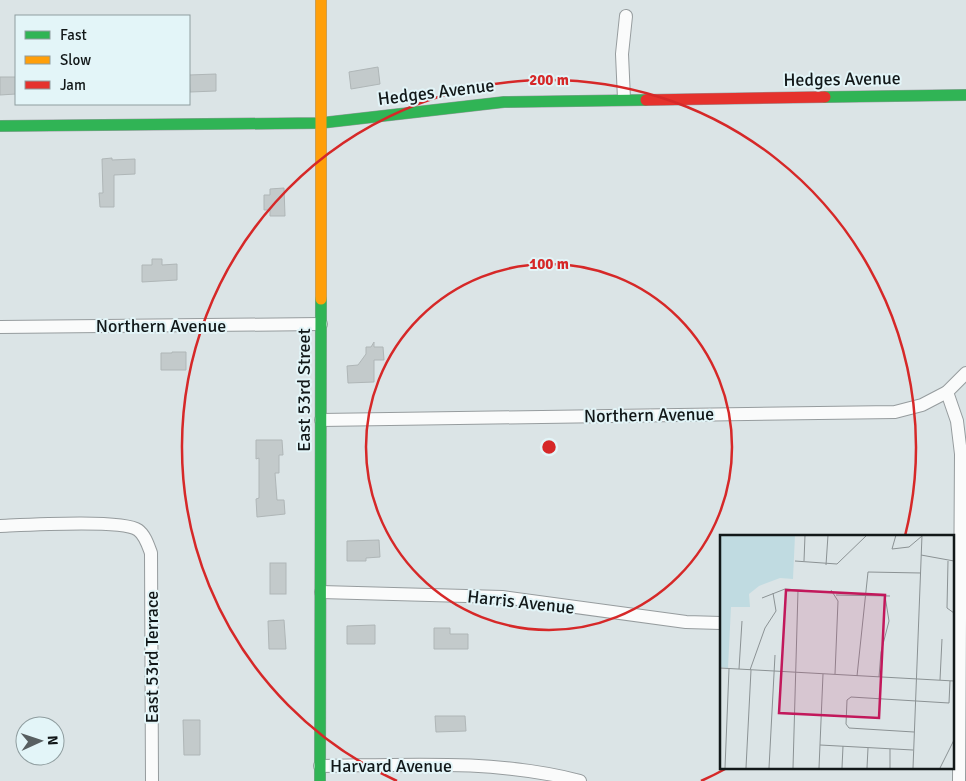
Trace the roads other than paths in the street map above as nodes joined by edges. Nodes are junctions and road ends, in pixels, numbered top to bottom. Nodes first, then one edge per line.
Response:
1 (321, 0) edge
2 (626, 16) dead end
3 (966, 95) edge
4 (624, 99) junction
5 (321, 123) junction
6 (0, 126) edge
7 (322, 324) junction
8 (0, 327) edge
9 (966, 374) edge
10 (947, 392) junction
11 (321, 420) junction
12 (0, 526) edge
13 (321, 592) junction
14 (720, 623) edge
15 (960, 629) edge
16 (320, 766) junction
17 (957, 779) edge
18 (152, 781) edge
19 (320, 781) edge
20 (580, 781) edge

1 - 5 street, East 53rd Street
2 - 4 street
3 - 4 street, Hedges Avenue
4 - 5 street, Hedges Avenue
5 - 6 street, Hedges Avenue
5 - 7 street, East 53rd Street
7 - 8 street, Northern Avenue
7 - 11 street, East 53rd Street
9 - 10 street, Northern Avenue
10 - 11 street, Northern Avenue
10 - 15 street
11 - 13 street, East 53rd Street
12 - 18 street, East 53rd Terrace
13 - 14 street, Harris Avenue
13 - 16 street, East 53rd Street
15 - 17 street
16 - 19 street, East 53rd Street
16 - 20 street, Harvard Avenue

